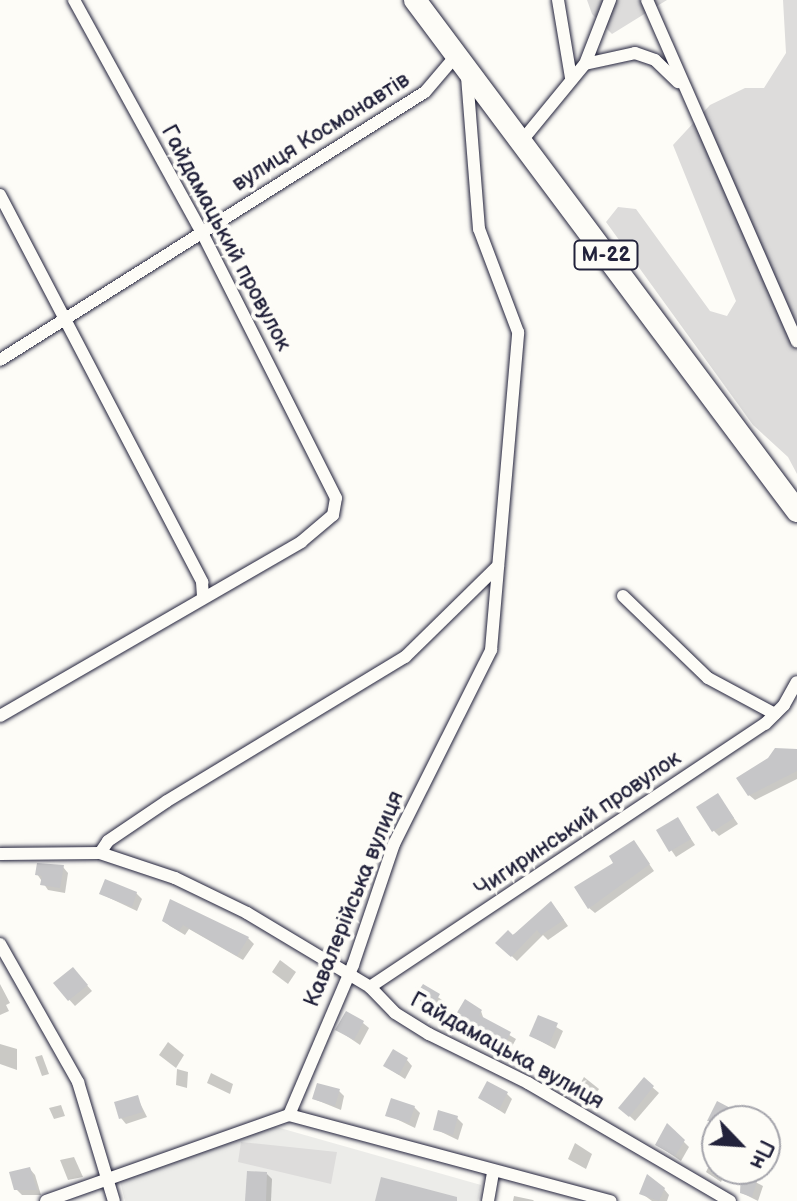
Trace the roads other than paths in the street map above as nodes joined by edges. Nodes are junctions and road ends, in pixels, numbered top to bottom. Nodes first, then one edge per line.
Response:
1 (74, 0) edge
2 (415, 0) edge
3 (558, 0) edge
4 (610, 0) edge
5 (647, 0) edge
6 (585, 64) junction
7 (460, 67) junction
8 (571, 78) junction
9 (685, 90) junction
10 (520, 143) junction
11 (0, 195) edge
12 (201, 231) junction
13 (65, 317) junction
14 (797, 342) edge
15 (0, 360) edge
16 (797, 511) edge
17 (498, 566) junction
18 (203, 596) junction
19 (623, 596) dead end
20 (797, 682) edge
21 (775, 714) junction
22 (0, 716) edge
23 (100, 853) junction
24 (0, 854) edge
25 (0, 944) edge
26 (348, 978) junction
27 (370, 987) junction
28 (289, 1115) junction
29 (493, 1173) junction
30 (109, 1180) junction
31 (46, 1201) edge
32 (114, 1201) edge
33 (488, 1201) edge
34 (611, 1201) edge
35 (730, 1201) edge

1 - 12 street, Гайдамацький провулок
2 - 7 highway, М-22
3 - 8 street
4 - 6 street
5 - 9 street
6 - 8 street
6 - 9 street
7 - 10 highway, М-22
7 - 12 street, вулиця Космонавтів
7 - 17 street, Кавалерійська вулиця
8 - 10 street
9 - 14 street
10 - 16 highway, М-22
11 - 13 street
12 - 13 street, вулиця Космонавтів
12 - 18 street, Гайдамацький провулок
13 - 15 street, вулиця Космонавтів
13 - 18 street
17 - 23 street
17 - 26 street, Кавалерійська вулиця
18 - 22 street
19 - 21 street
20 - 21 street, Чигиринський провулок
21 - 27 street, Чигиринський провулок
23 - 24 street, Гайдамацька вулиця
23 - 26 street, Гайдамацька вулиця
25 - 30 street
26 - 27 street, Гайдамацька вулиця
26 - 28 street, Кавалерійська вулиця
27 - 35 street, Гайдамацька вулиця
28 - 29 street
28 - 30 street
29 - 33 street
29 - 34 street
30 - 31 street
30 - 32 street

